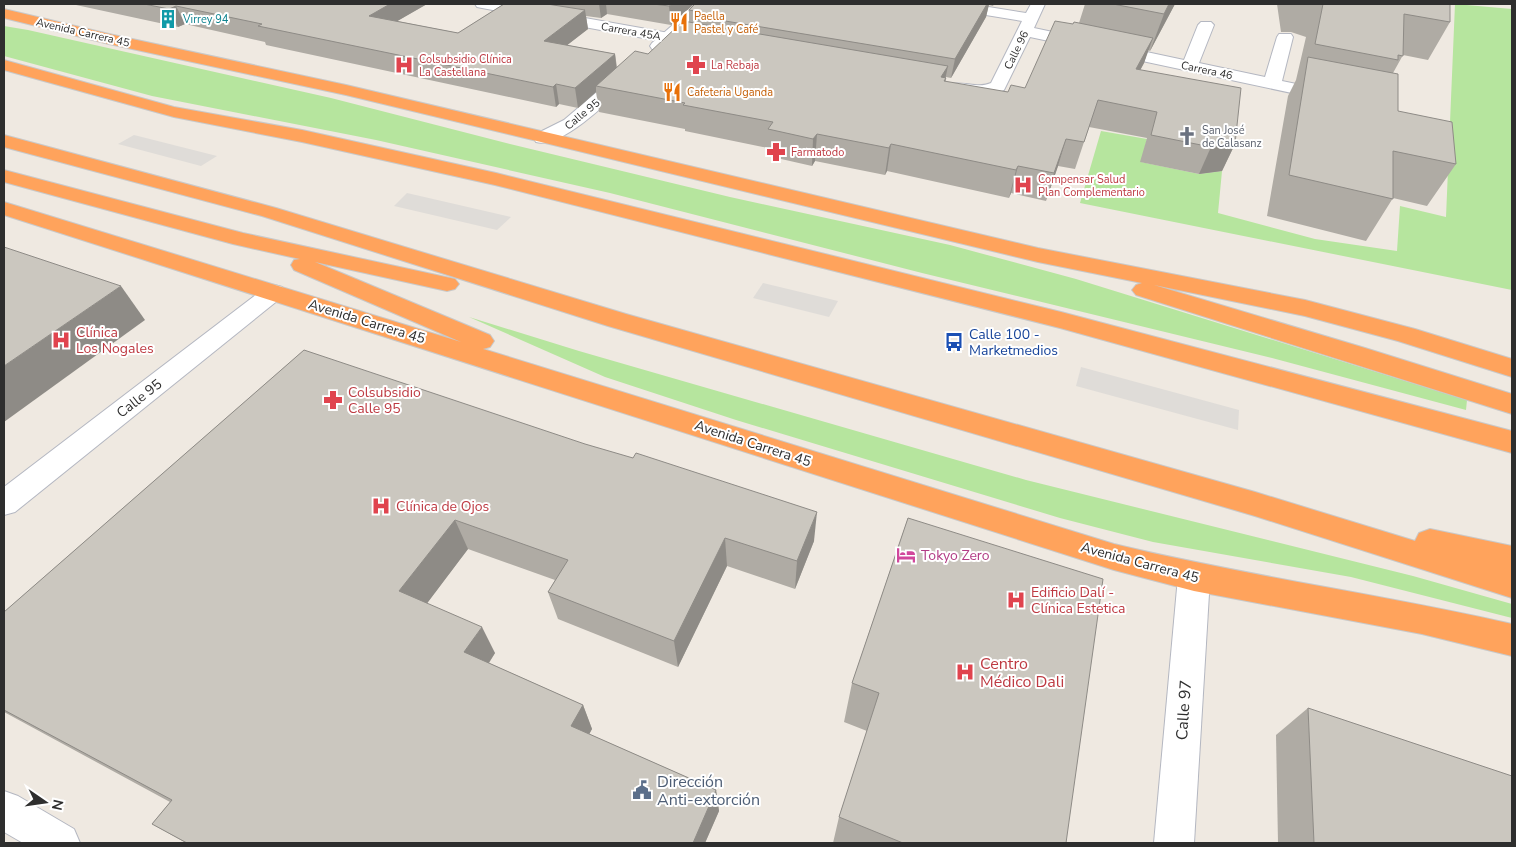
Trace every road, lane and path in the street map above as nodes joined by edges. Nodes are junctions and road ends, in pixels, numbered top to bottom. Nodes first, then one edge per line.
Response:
1 (482, 4) edge
2 (706, 4) edge
3 (723, 4) edge
4 (943, 4) edge
5 (4, 13) edge
6 (1031, 17) edge
7 (4, 20) edge
8 (45, 23) junction
9 (1206, 25) dead end
10 (1285, 37) dead end
11 (676, 39) junction
12 (714, 46) edge
13 (653, 59) edge
14 (4, 65) edge
15 (1190, 66) junction
16 (1272, 84) junction
17 (943, 86) edge
18 (1340, 98) edge
19 (543, 138) junction
20 (4, 141) edge
21 (583, 147) junction
22 (4, 176) edge
23 (4, 208) edge
24 (241, 240) junction
25 (1038, 255) junction
26 (274, 292) junction
27 (617, 320) junction
28 (1512, 368) edge
29 (1512, 404) edge
30 (633, 405) junction
31 (1512, 442) edge
32 (4, 504) edge
33 (1255, 504) junction
34 (1512, 559) edge
35 (1194, 577) junction
36 (1512, 584) edge
37 (1512, 640) edge
38 (4, 810) edge
39 (60, 843) edge
40 (1174, 843) edge

1 - 11 street, Carrera 45A
2 - 11 street
3 - 11 street
4 - 6 street, Carrera 46
5 - 8 highway, Avenida Carrera 45
6 - 15 street, Carrera 46
6 - 17 street, Calle 96
7 - 8 highway
8 - 19 highway, Avenida Carrera 45
9 - 15 street
10 - 16 street
11 - 12 street, Carrera 45A
11 - 13 street
14 - 31 highway
15 - 16 street, Carrera 46
16 - 18 street, Carrera 46
19 - 21 highway, Avenida Carrera 45
19 - 21 street, Calle 95
20 - 27 highway
21 - 25 highway, Avenida Carrera 45
22 - 24 highway
23 - 26 highway, Avenida Carrera 45
24 - 27 highway
24 - 30 highway
25 - 28 highway, Avenida Carrera 45
25 - 29 highway, Avenida Carrera 45
26 - 30 highway, Avenida Carrera 45
26 - 32 street, Calle 95
27 - 33 highway
30 - 35 highway, Avenida Carrera 45
33 - 34 highway
33 - 36 highway
35 - 37 highway, Avenida Carrera 45
35 - 40 street, Calle 97
38 - 39 street

